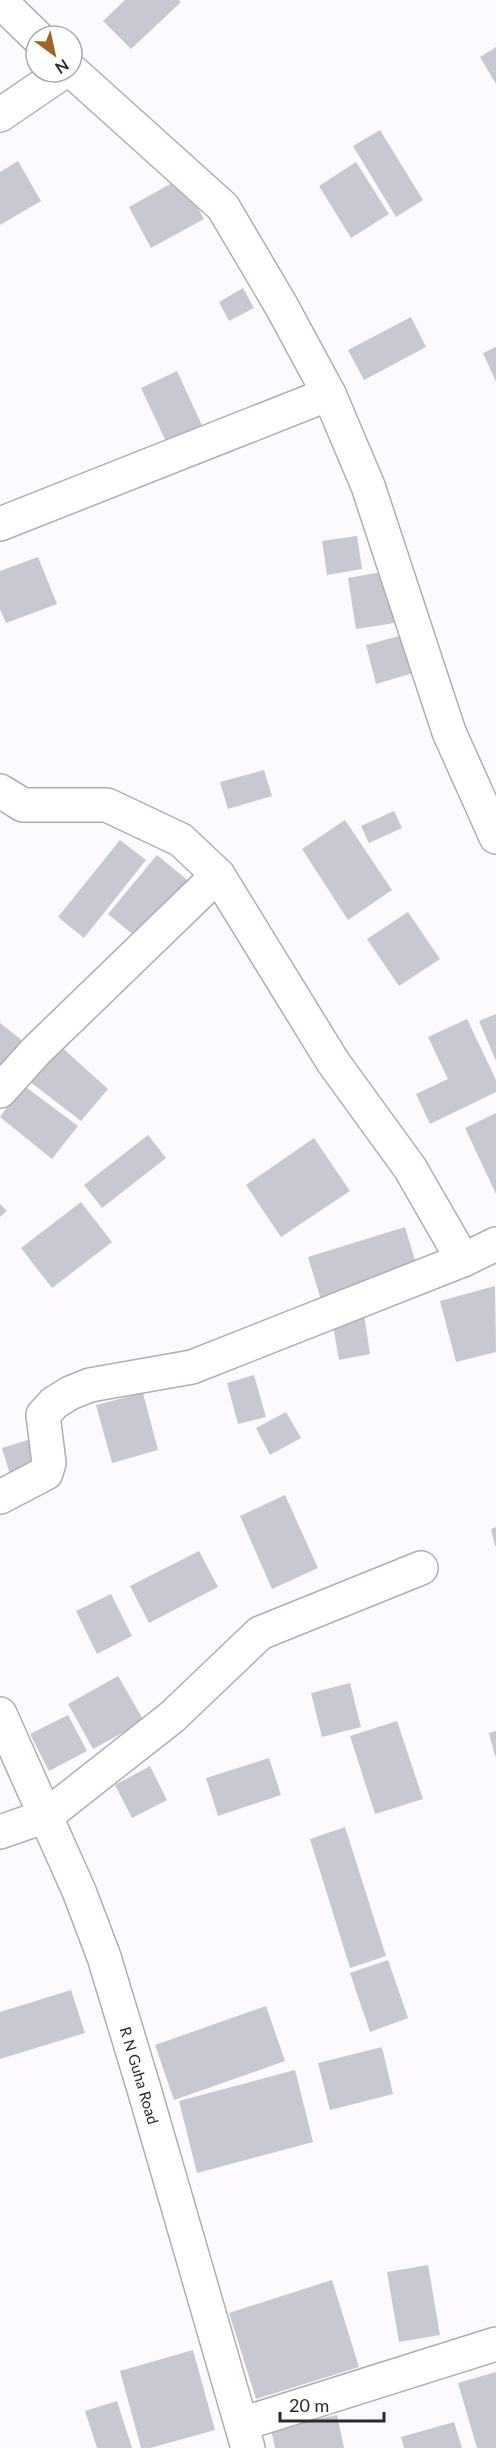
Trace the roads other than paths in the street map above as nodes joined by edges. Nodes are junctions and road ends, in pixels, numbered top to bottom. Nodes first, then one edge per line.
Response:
1 (0, 1) edge
2 (24, 24) edge
3 (84, 82) edge
4 (45, 84) edge
5 (0, 115) edge
6 (329, 394) junction
7 (0, 524) edge
8 (0, 791) edge
9 (496, 837) edge
10 (218, 875) junction
11 (0, 1091) edge
12 (496, 1244) edge
13 (463, 1260) junction
14 (0, 1497) edge
15 (421, 1568) dead end
16 (0, 1714) edge
17 (46, 1816) junction
18 (0, 1832) edge
19 (496, 2344) edge
20 (245, 2436) edge

1 - 2 street
3 - 6 street
4 - 5 street
6 - 7 street
6 - 9 street
8 - 10 street
10 - 11 street
10 - 13 street
12 - 13 street
13 - 14 street
15 - 17 street
16 - 17 street, R N Guha Road
17 - 18 street
17 - 20 street, R N Guha Road
19 - 20 street

